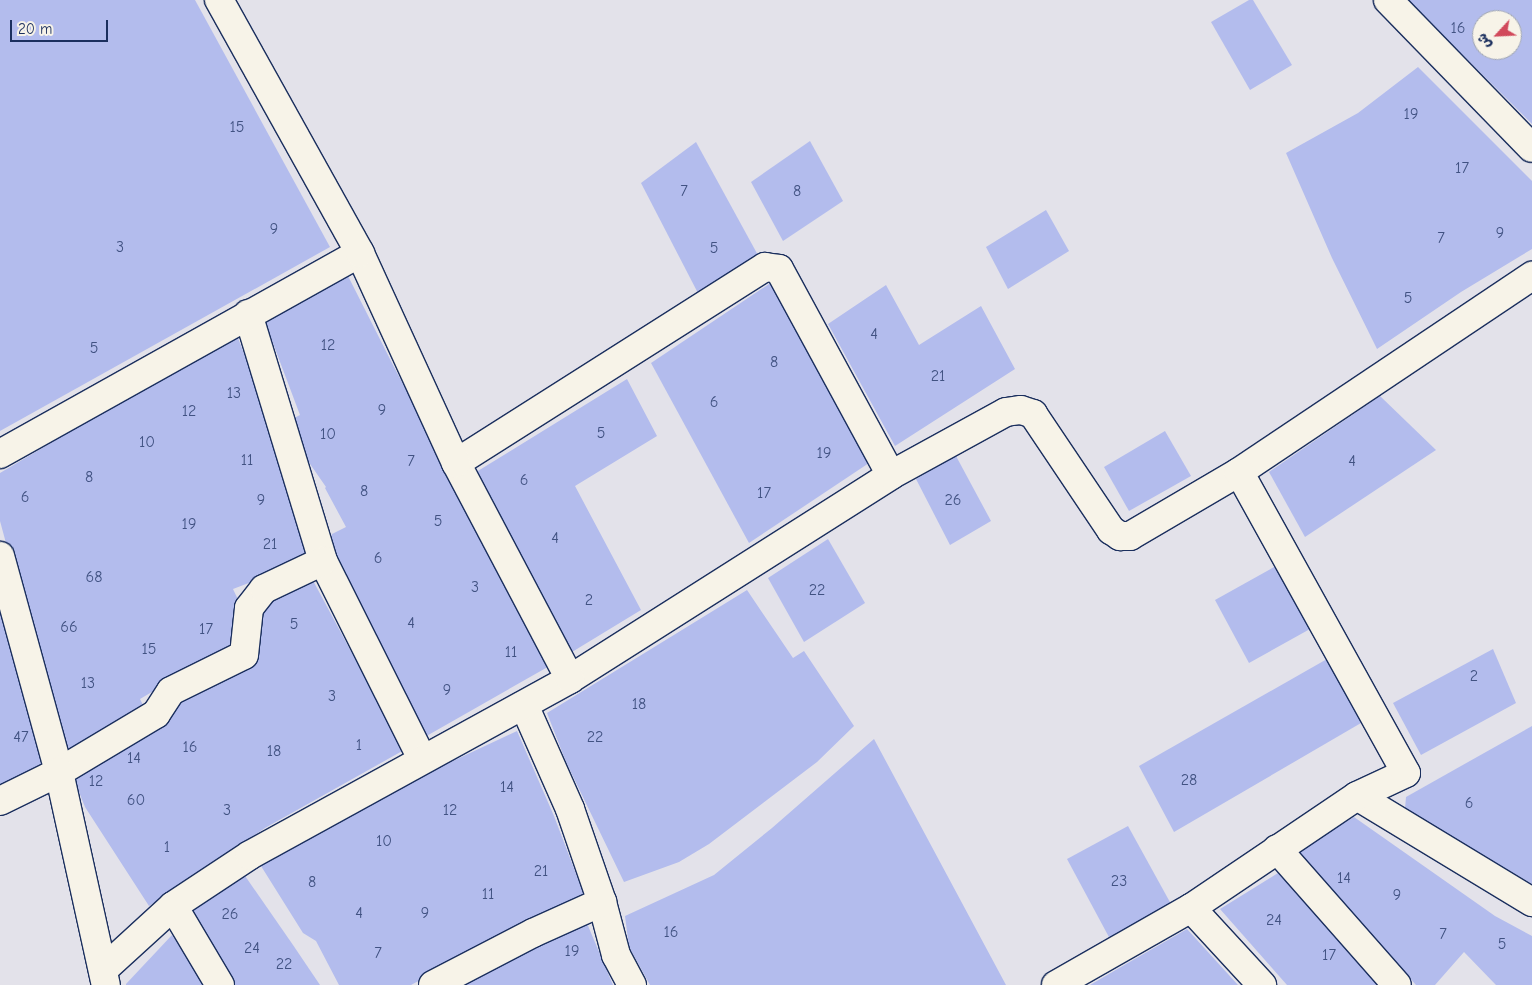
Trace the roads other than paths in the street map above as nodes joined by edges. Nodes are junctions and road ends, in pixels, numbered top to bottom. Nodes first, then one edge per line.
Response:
1 (219, 0) edge
2 (1388, 0) edge
3 (1532, 148) edge
4 (360, 253) junction
5 (1532, 276) edge
6 (248, 314) junction
7 (0, 454) edge
8 (456, 463) junction
9 (1239, 472) junction
10 (892, 474) junction
11 (0, 556) edge
12 (323, 561) junction
13 (570, 679) junction
14 (524, 705) junction
15 (422, 759) junction
16 (59, 772) junction
17 (1356, 796) junction
18 (0, 801) edge
19 (1277, 850) junction
20 (602, 902) junction
21 (1532, 902) edge
22 (173, 906) junction
23 (1191, 908) junction
24 (104, 977) edge
25 (220, 985) edge
26 (433, 985) edge
27 (632, 985) edge
28 (1056, 985) edge
29 (1262, 985) edge
30 (1396, 985) edge

1 - 4 street
2 - 3 street
4 - 6 street
4 - 8 street
5 - 9 street
6 - 7 street
6 - 12 street
8 - 10 street
8 - 13 street
9 - 10 street
9 - 17 street
10 - 13 street
11 - 16 street
12 - 15 street
12 - 16 street
13 - 14 street
14 - 15 street
14 - 20 street
15 - 22 street
16 - 18 street
16 - 24 street
17 - 19 street
17 - 21 street
19 - 23 street
19 - 30 street
20 - 26 street
20 - 27 street
22 - 24 street
22 - 25 street
23 - 28 street
23 - 29 street

